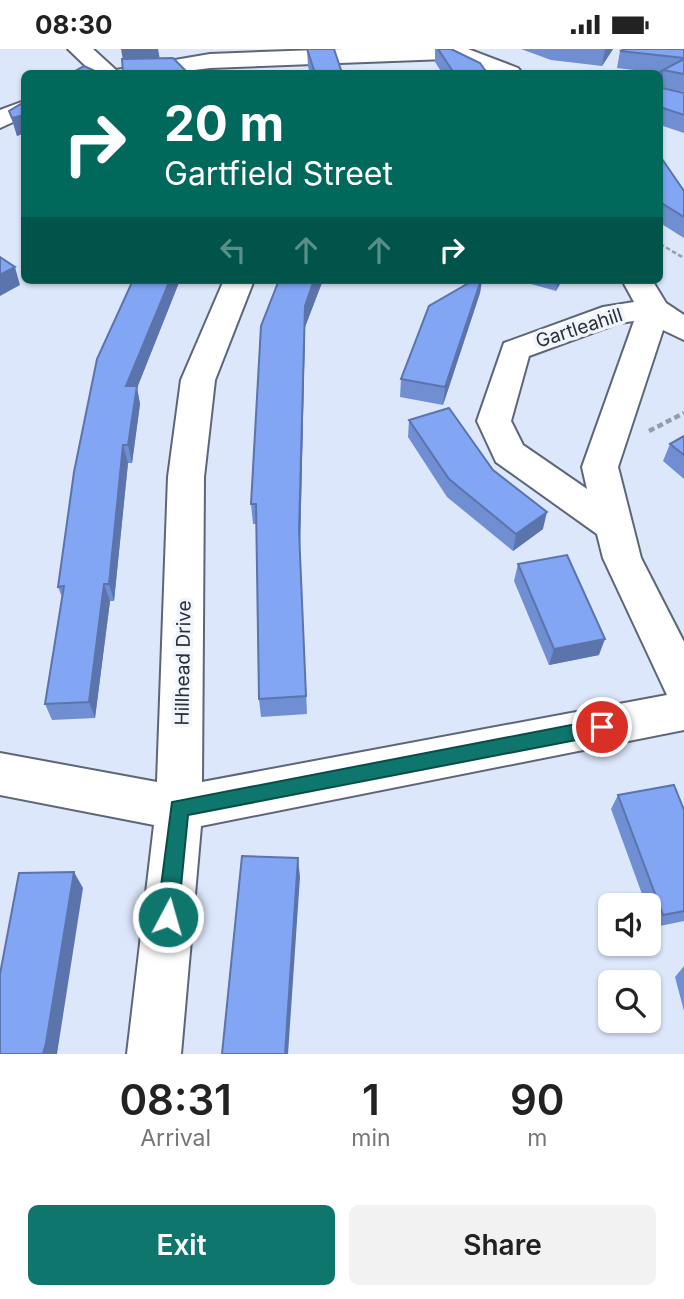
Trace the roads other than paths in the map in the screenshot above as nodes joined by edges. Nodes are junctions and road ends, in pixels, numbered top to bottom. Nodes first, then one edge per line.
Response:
1 (79, 49) edge
2 (260, 66) edge
3 (103, 70) edge
4 (146, 70) edge
5 (502, 70) edge
6 (21, 109) edge
7 (0, 120) edge
8 (237, 284) edge
9 (645, 294) edge
10 (684, 330) edge
11 (615, 527) junction
12 (684, 685) edge
13 (684, 711) edge
14 (0, 774) edge
15 (179, 808) junction
16 (153, 1054) edge

1 - 3 street
2 - 4 street
2 - 5 street
6 - 7 street
8 - 15 street, Hillhead Drive
9 - 10 street
9 - 11 street, Gartleahill
9 - 11 street, Gartleahill
11 - 12 street, Gartleahill
13 - 15 street
14 - 15 street
15 - 16 street, Hillhead Drive

